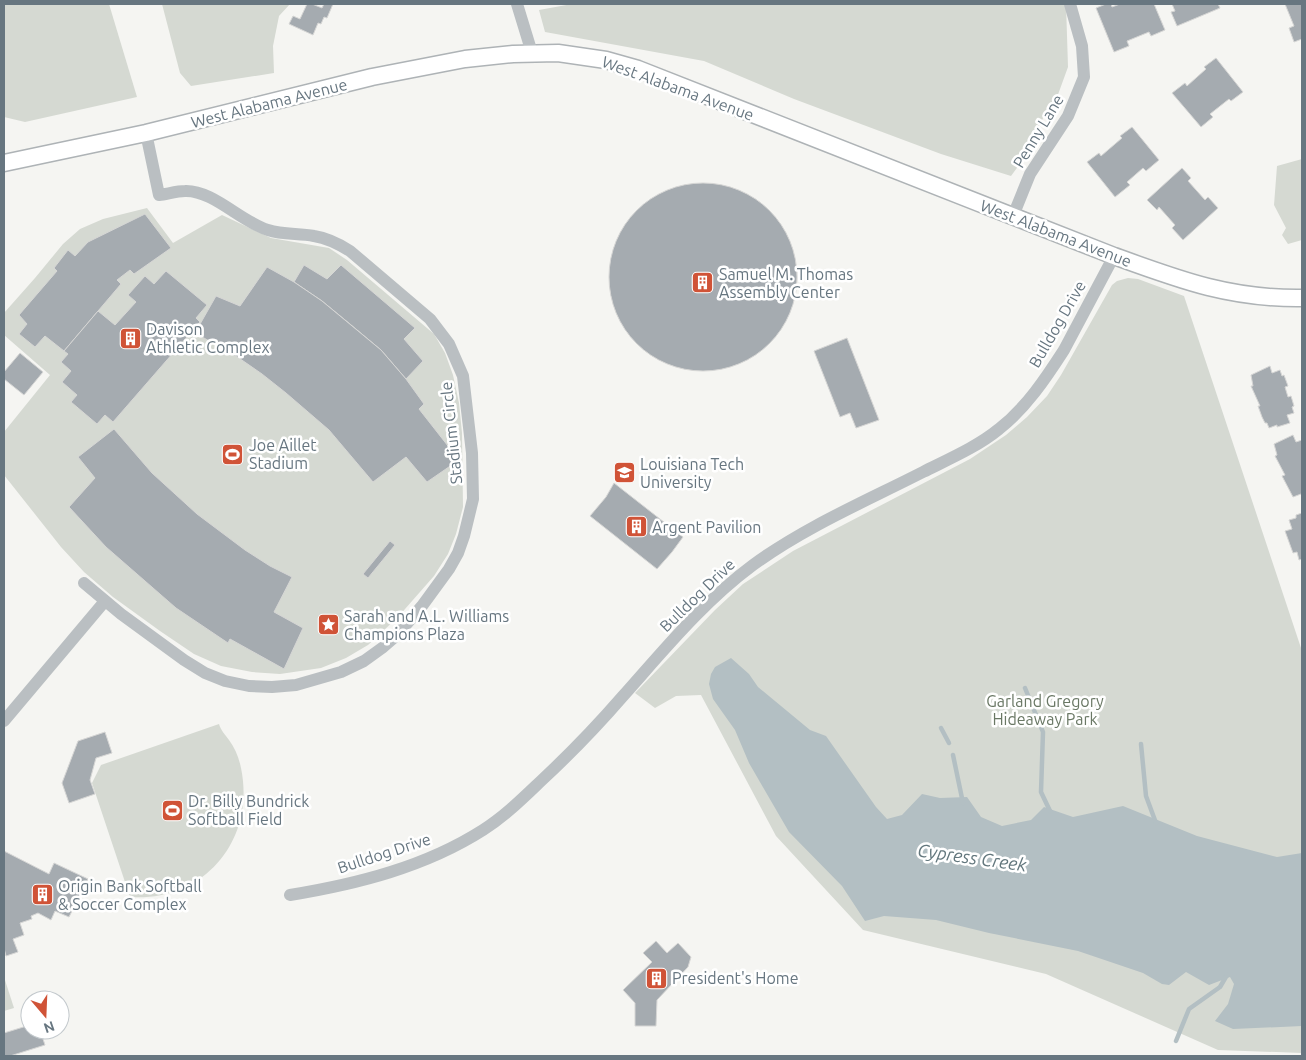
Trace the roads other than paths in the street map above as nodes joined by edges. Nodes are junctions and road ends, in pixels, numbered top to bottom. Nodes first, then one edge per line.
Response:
1 (517, 4) edge
2 (1070, 4) edge
3 (532, 53) junction
4 (146, 133) junction
5 (4, 163) edge
6 (1013, 216) junction
7 (1114, 256) junction
8 (1302, 298) edge
9 (84, 583) dead end
10 (105, 601) junction
11 (4, 721) edge
12 (290, 895) dead end

1 - 3 street
2 - 6 street, Penny Lane
3 - 4 main road, West Alabama Avenue
3 - 6 main road, West Alabama Avenue
4 - 5 main road, West Alabama Avenue
4 - 10 street, Stadium Circle
6 - 7 main road, West Alabama Avenue
7 - 8 main road, West Alabama Avenue
7 - 12 street, Bulldog Drive
9 - 10 street, Stadium Circle
10 - 11 street

